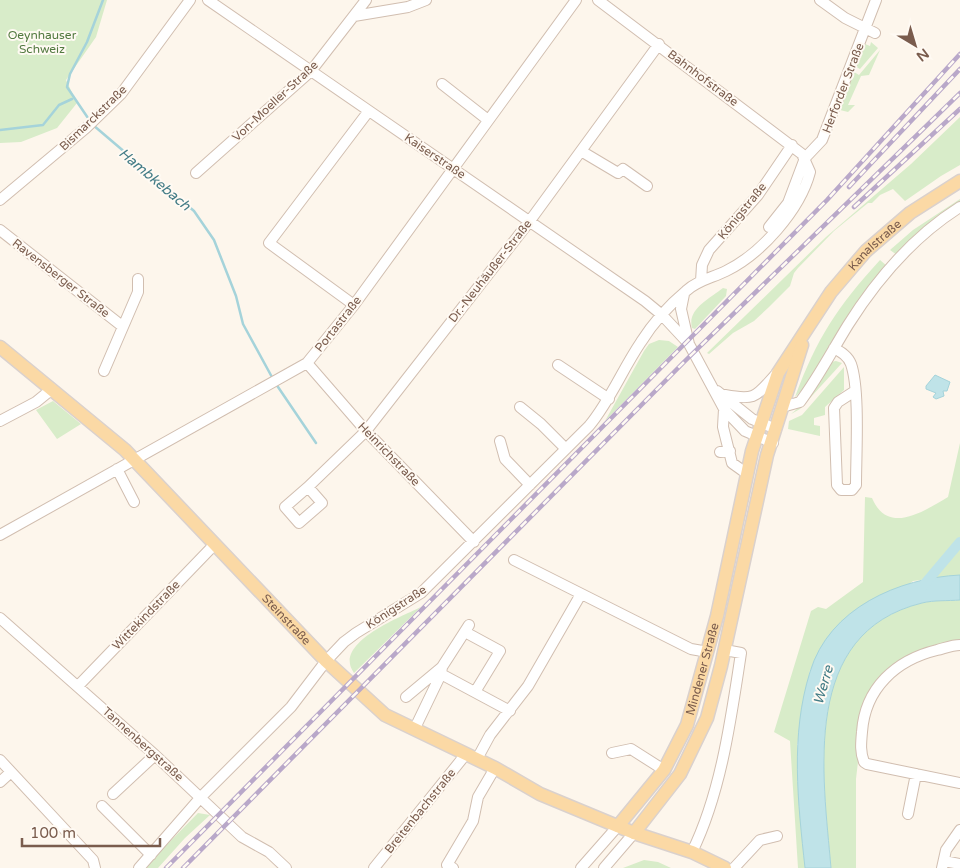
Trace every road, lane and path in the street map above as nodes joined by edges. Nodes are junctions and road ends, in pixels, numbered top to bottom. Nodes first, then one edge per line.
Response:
1 (190, 0) edge
2 (208, 0) edge
3 (366, 0) edge
4 (426, 0) edge
5 (576, 0) edge
6 (598, 0) edge
7 (820, 0) edge
8 (876, 0) edge
9 (354, 16) junction
10 (870, 30) junction
11 (659, 44) junction
12 (311, 71) junction
13 (442, 84) dead end
14 (368, 112) junction
15 (488, 120) junction
16 (792, 145) junction
17 (581, 151) junction
18 (806, 158) junction
19 (454, 168) junction
20 (196, 173) dead end
21 (960, 180) edge
22 (647, 186) dead end
23 (0, 200) edge
24 (960, 206) edge
25 (529, 222) junction
26 (0, 230) edge
27 (138, 279) dead end
28 (701, 281) junction
29 (686, 291) junction
30 (354, 305) junction
31 (662, 314) junction
32 (122, 326) junction
33 (807, 329) junction
34 (689, 344) junction
35 (834, 348) junction
36 (1, 351) edge
37 (308, 363) junction
38 (558, 365) dead end
39 (104, 371) dead end
40 (778, 372) junction
41 (52, 388) junction
42 (855, 391) junction
43 (718, 392) junction
44 (609, 399) junction
45 (520, 407) dead end
46 (782, 407) junction
47 (724, 409) junction
48 (0, 421) edge
49 (760, 424) junction
50 (776, 430) junction
51 (366, 431) junction
52 (756, 437) junction
53 (500, 442) dead end
54 (773, 443) junction
55 (566, 449) junction
56 (136, 460) junction
57 (117, 470) junction
58 (746, 472) junction
59 (530, 485) junction
60 (308, 487) dead end
61 (134, 502) dead end
62 (0, 536) edge
63 (474, 542) junction
64 (214, 545) junction
65 (514, 560) dead end
66 (581, 594) junction
67 (0, 618) edge
68 (960, 645) edge
69 (725, 650) junction
70 (708, 652) junction
71 (326, 661) junction
72 (442, 671) junction
73 (78, 686) junction
74 (474, 692) junction
75 (406, 697) dead end
76 (510, 711) junction
77 (414, 728) junction
78 (236, 746) dead end
79 (612, 752) dead end
80 (244, 754) junction
81 (155, 755) junction
82 (471, 756) junction
83 (0, 760) edge
84 (495, 768) junction
85 (664, 770) junction
86 (11, 772) junction
87 (916, 774) junction
88 (0, 782) edge
89 (960, 783) edge
90 (113, 794) dead end
91 (202, 797) junction
92 (102, 806) dead end
93 (908, 814) dead end
94 (618, 826) junction
95 (960, 830) edge
96 (634, 833) junction
97 (776, 836) dead end
98 (692, 852) junction
99 (150, 855) junction
100 (943, 864) edge
101 (960, 864) edge
102 (95, 868) edge
103 (138, 868) edge
104 (286, 868) edge
105 (374, 868) edge
106 (453, 868) edge
107 (580, 868) edge
108 (604, 868) edge
109 (725, 868) edge
110 (734, 868) edge

1 - 23 street, Bismarckstraße
2 - 12 street, Kaiserstraße
3 - 9 street, Von-Moeller-Straße
4 - 9 street
5 - 15 street, Portastraße
6 - 11 street, Bahnhofstraße
7 - 10 street
8 - 10 street, Herforder Straße
9 - 12 street, Von-Moeller-Straße
10 - 18 street, Herforder Straße
11 - 16 street, Bahnhofstraße
11 - 17 street, Dr.-Neuhäußer-Straße
12 - 14 street, Kaiserstraße
12 - 20 street, Von-Moeller-Straße
13 - 15 street
14 - 19 street, Kaiserstraße
14 - 30 street
15 - 19 street, Portastraße
16 - 18 street, Bahnhofstraße
16 - 28 street, Königstraße
17 - 22 street
17 - 25 street, Dr.-Neuhäußer-Straße
18 - 28 street
19 - 25 street, Kaiserstraße
19 - 30 street, Portastraße
21 - 33 main road, Kanalstraße
24 - 35 street
25 - 31 street, Kaiserstraße
25 - 51 street, Dr.-Neuhäußer-Straße
26 - 32 street, Ravensberger Straße
27 - 32 street
28 - 29 street
29 - 31 street
29 - 34 street
30 - 37 street, Portastraße
31 - 34 street
31 - 44 street, Königstraße
32 - 39 street
33 - 40 main road, Kanalstraße
33 - 46 main road, Kanalstraße
34 - 43 street
35 - 42 street
35 - 46 street
36 - 41 main road, Steinstraße
37 - 51 street, Heinrichstraße
37 - 56 street, Portastraße
38 - 44 street
40 - 43 street
40 - 49 main road, Kanalstraße
41 - 48 street
41 - 56 main road, Steinstraße
42 - 42 street
43 - 47 street
43 - 49 street
44 - 55 street, Königstraße
45 - 55 street
46 - 50 main road, Kanalstraße
47 - 52 street
47 - 58 street
49 - 50 street
49 - 52 main road, Kanalstraße
50 - 54 main road, Kanalstraße
51 - 60 street, Dr.-Neuhäußer-Straße
51 - 63 street, Heinrichstraße
52 - 54 street
52 - 58 main road, Mindener Straße
53 - 59 street
54 - 69 main road, Mindener Straße
55 - 59 street, Königstraße
56 - 57 street, Portastraße
56 - 64 main road, Steinstraße
57 - 61 street
57 - 62 street, Portastraße
58 - 70 main road, Mindener Straße
59 - 63 street, Königstraße
63 - 71 street, Königstraße
64 - 71 main road, Steinstraße
64 - 73 street, Wittekindstraße
65 - 66 street
66 - 70 street
66 - 76 street, Breitenbachstraße
67 - 73 street, Tannenbergstraße
68 - 87 street
69 - 96 main road, Mindener Straße
69 - 98 street
70 - 85 main road, Mindener Straße
71 - 77 main road, Steinstraße
71 - 80 street, Königstraße
72 - 74 street
72 - 74 street
72 - 75 street
72 - 77 street
73 - 81 street, Tannenbergstraße
74 - 76 street
76 - 82 street, Breitenbachstraße
77 - 82 main road, Steinstraße
78 - 80 street
79 - 85 street
80 - 91 street, Königstraße
81 - 90 street
81 - 91 street, Tannenbergstraße
82 - 84 main road, Steinstraße
82 - 105 street, Breitenbachstraße
83 - 86 street
84 - 94 main road, Steinstraße
84 - 106 street
85 - 94 main road, Mindener Straße
86 - 88 street
86 - 102 street
87 - 89 street
87 - 93 street
91 - 99 street, Königstraße
91 - 104 street, Tannenbergstraße
92 - 99 street
94 - 96 main road, Steinstraße
94 - 107 street, Mindener Straße
95 - 100 street
96 - 98 main road, Steinstraße
96 - 108 street, Mindener Straße
97 - 110 street
98 - 109 main road, Steinstraße
99 - 103 street, Königstraße
100 - 101 street

